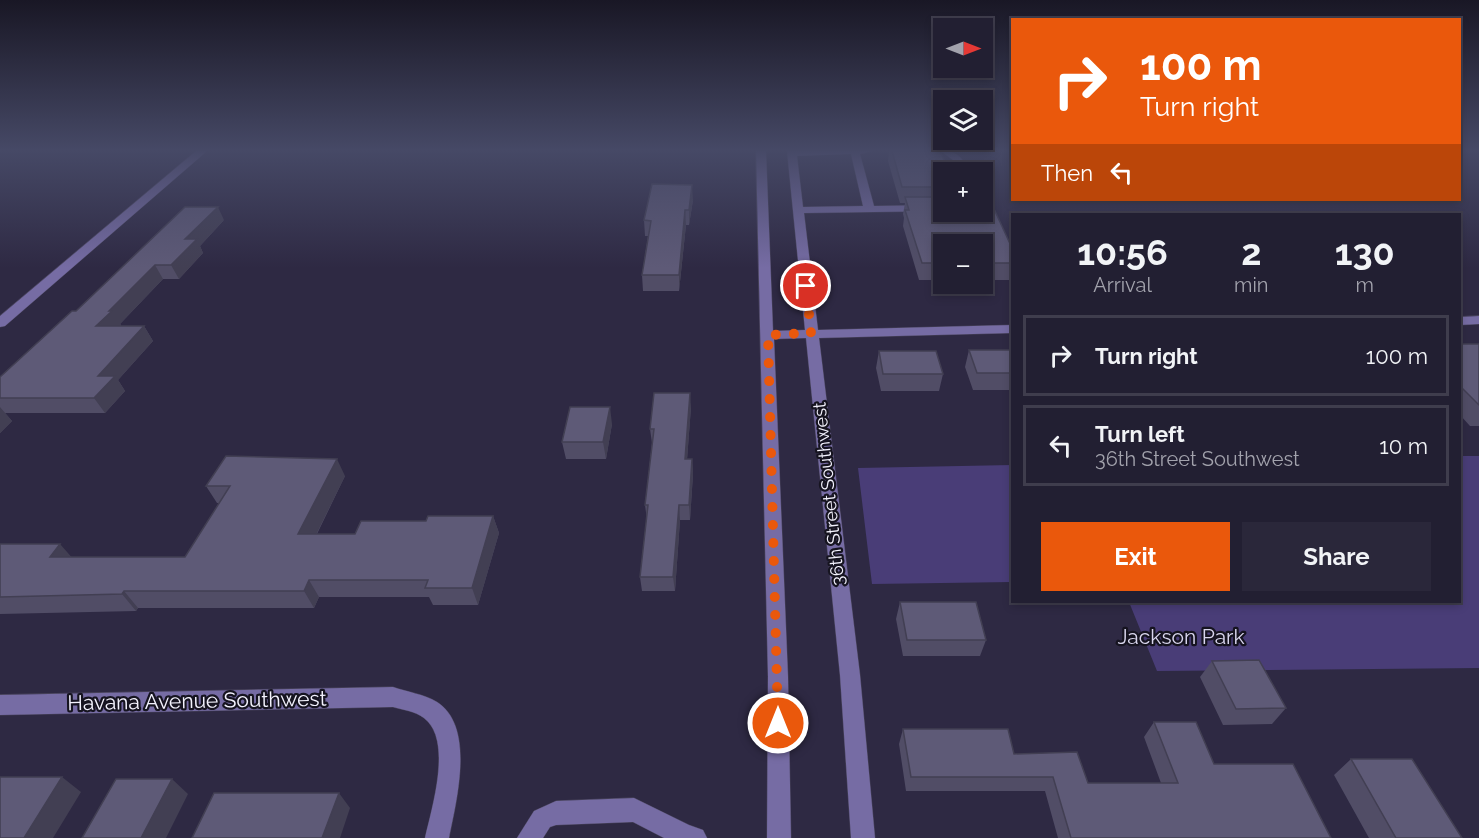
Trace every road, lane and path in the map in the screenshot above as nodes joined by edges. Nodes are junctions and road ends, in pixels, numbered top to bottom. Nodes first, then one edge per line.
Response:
1 (156, 190) edge
2 (762, 190) edge
3 (796, 190) edge
4 (864, 190) edge
5 (933, 208) edge
6 (869, 209) junction
7 (798, 210) junction
8 (1479, 320) edge
9 (1461, 321) edge
10 (0, 323) edge
11 (1011, 329) edge
12 (811, 333) junction
13 (768, 335) junction
14 (0, 705) edge
15 (437, 838) edge
16 (529, 838) edge
17 (695, 838) edge
18 (779, 838) edge
19 (863, 838) edge

1 - 10 street
2 - 13 street
3 - 7 street, 36th Street Southwest
4 - 6 street
5 - 6 street
6 - 7 street
7 - 12 street, 36th Street Southwest
8 - 9 street
11 - 12 street
12 - 13 street
12 - 19 street, 36th Street Southwest
13 - 18 street
14 - 15 street, Havana Avenue Southwest
16 - 17 street

